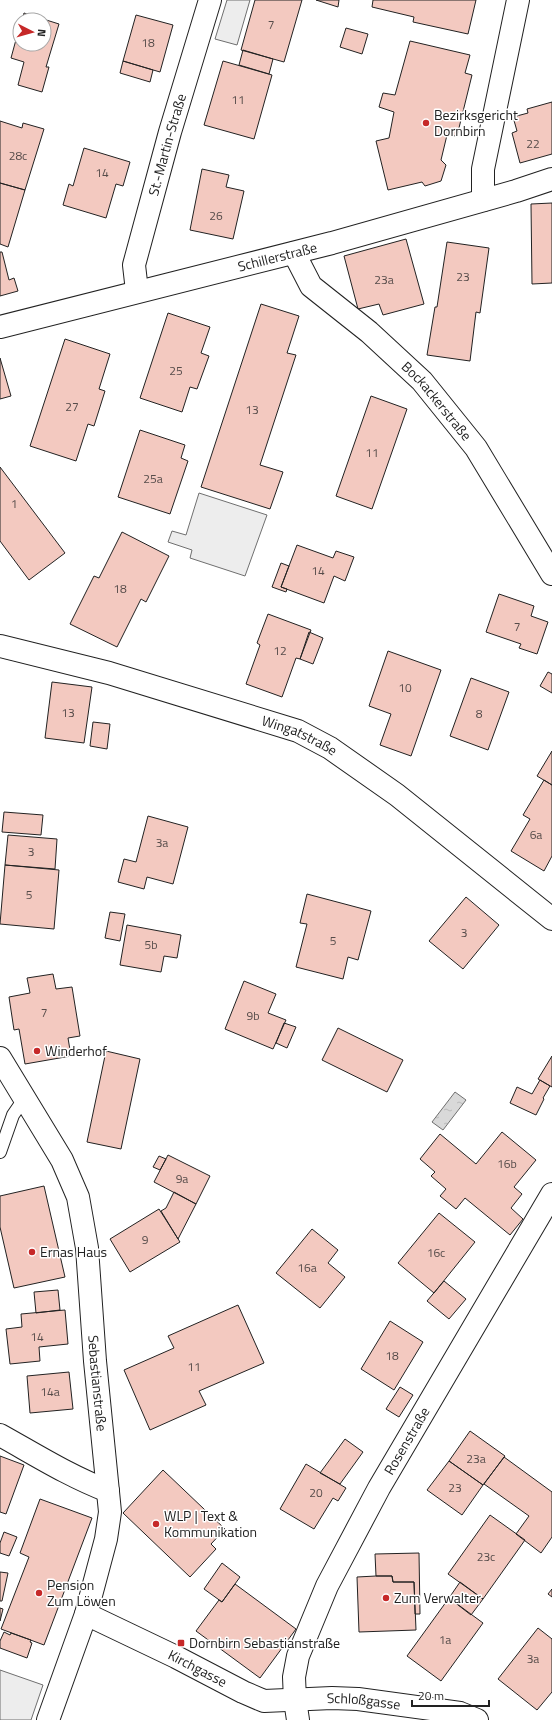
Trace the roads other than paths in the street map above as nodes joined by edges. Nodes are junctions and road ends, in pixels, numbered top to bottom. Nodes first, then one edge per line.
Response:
1 (210, 0) edge
2 (518, 0) edge
3 (552, 179) edge
4 (483, 200) junction
5 (294, 253) junction
6 (137, 291) junction
7 (0, 327) edge
8 (552, 574) edge
9 (0, 646) edge
10 (552, 919) edge
11 (0, 1058) edge
12 (24, 1099) junction
13 (0, 1152) edge
14 (552, 1194) edge
15 (0, 1435) edge
16 (108, 1490) junction
17 (86, 1614) junction
18 (296, 1710) edge
19 (48, 1720) edge
20 (477, 1720) edge

1 - 6 street, St.-Martin-Straße
2 - 4 street
3 - 4 street, Schillerstraße
4 - 5 street, Schillerstraße
5 - 6 street, Schillerstraße
5 - 8 street, Bockackerstraße
6 - 7 street, Schillerstraße
9 - 10 street, Wingatstraße
11 - 12 street, Sebastianstraße
12 - 13 lane
12 - 16 street, Sebastianstraße
14 - 18 street, Rosenstraße
15 - 16 street
16 - 17 street, Sebastianstraße
17 - 18 street, Kirchgasse
17 - 19 street, Sebastianstraße
18 - 20 street, Schloßgasse

